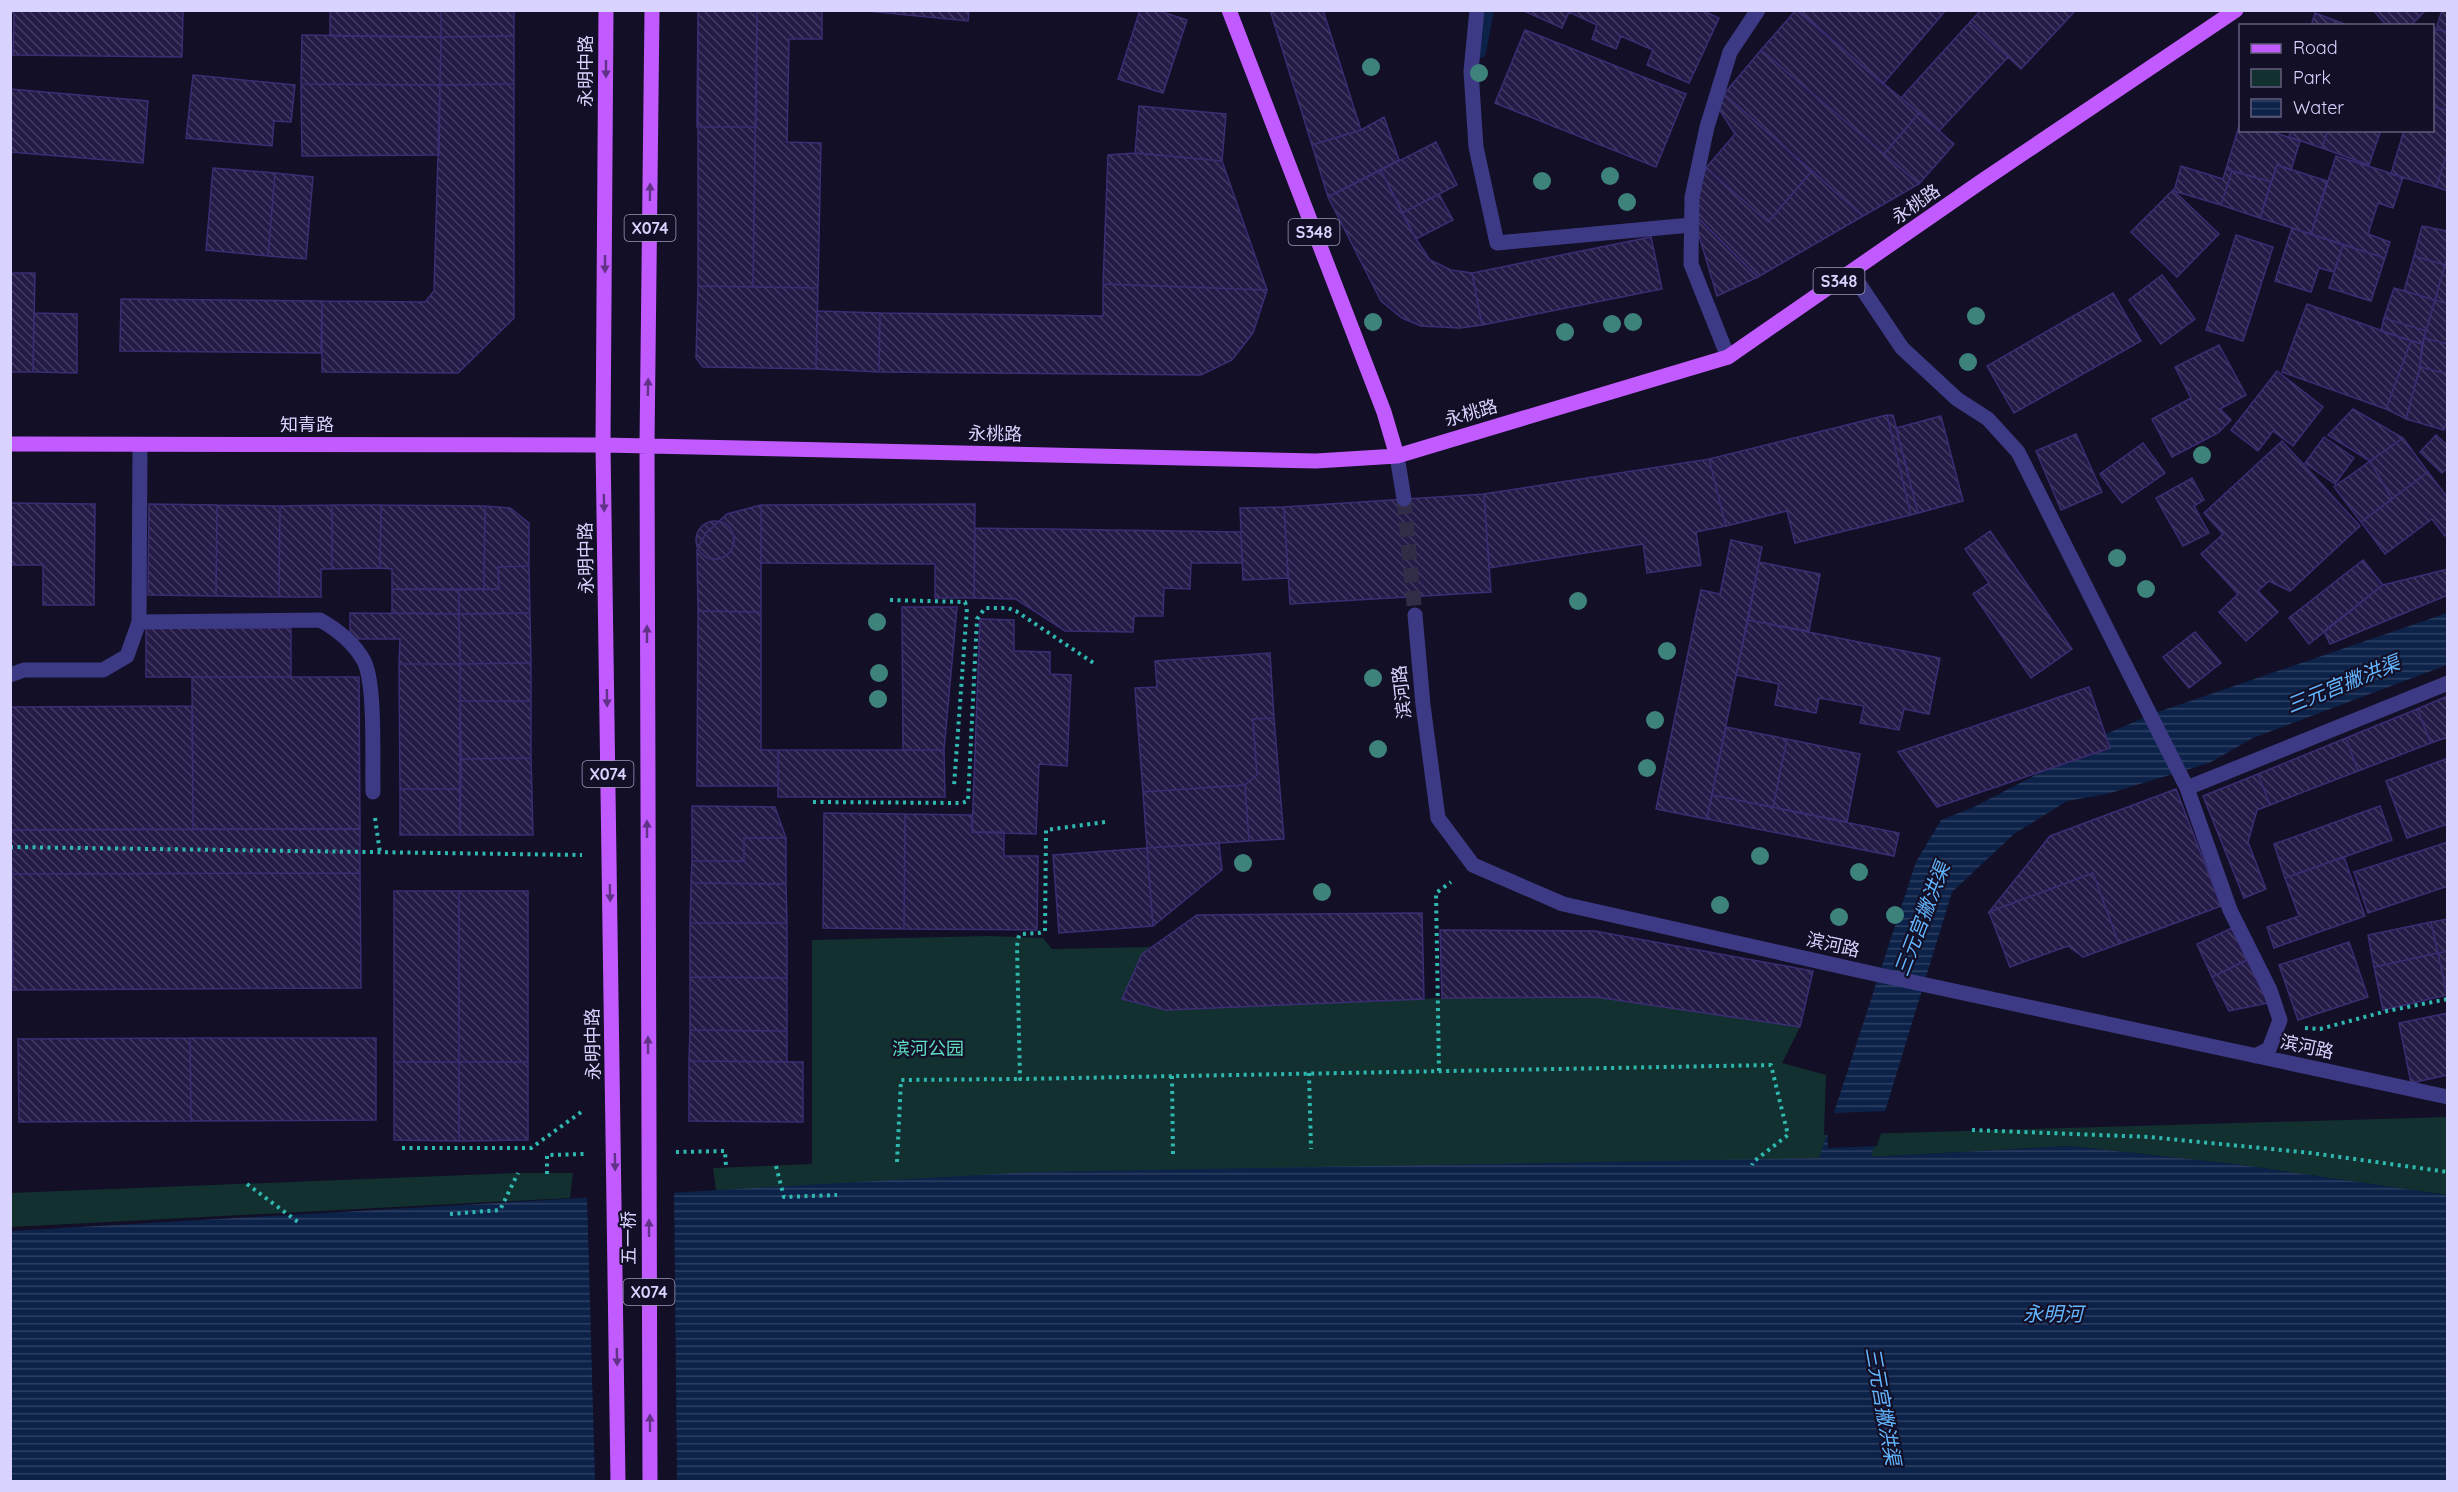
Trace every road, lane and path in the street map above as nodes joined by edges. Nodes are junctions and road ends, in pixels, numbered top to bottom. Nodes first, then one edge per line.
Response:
1 (606, 10) edge
2 (652, 10) edge
3 (1229, 10) edge
4 (1478, 10) edge
5 (1758, 10) edge
6 (2236, 10) edge
7 (1691, 225) junction
8 (1851, 272) junction
9 (1728, 357) junction
10 (10, 444) edge
11 (140, 445) junction
12 (603, 445) junction
13 (647, 446) junction
14 (1397, 456) junction
15 (1404, 499) tunnel mouth
16 (890, 600) dead end
17 (1415, 615) tunnel mouth
18 (139, 622) junction
19 (1095, 664) dead end
20 (10, 675) edge
21 (2448, 683) edge
22 (954, 786) dead end
23 (2187, 788) junction
24 (373, 792) dead end
25 (813, 802) dead end
26 (1105, 822) dead end
27 (10, 847) edge
28 (609, 855) junction
29 (1473, 865) junction
30 (2448, 999) edge
31 (2278, 1024) junction
32 (2255, 1056) junction
33 (1439, 1071) junction
34 (1309, 1073) junction
35 (1172, 1076) junction
36 (1020, 1079) junction
37 (2448, 1097) edge
38 (592, 1104) dead end
39 (614, 1104) joint
40 (1972, 1130) dead end
41 (402, 1148) dead end
42 (1311, 1149) dead end
43 (1173, 1154) dead end
44 (897, 1162) dead end
45 (1752, 1165) dead end
46 (776, 1166) dead end
47 (2448, 1172) edge
48 (518, 1173) dead end
49 (247, 1184) dead end
50 (837, 1196) dead end
51 (450, 1214) dead end
52 (298, 1222) dead end
53 (618, 1482) edge
54 (650, 1482) edge

1 -> 12 main road, 永明中路 / X074
13 -> 2 main road, X074
3 - 14 main road, S348
4 - 7 street
5 - 7 street
6 - 8 main road, 永桃路 / S348
7 - 9 street
8 - 9 main road, 永桃路 / S348
8 - 23 street
9 - 14 main road, 永桃路 / S348
10 - 11 main road, 知青路
11 - 12 main road, 知青路
11 - 18 street
12 - 13 main road, 永桃路
12 -> 28 main road, 永明中路 / X074
13 - 14 main road, 永桃路
54 -> 13 main road, 五一桥 / X074
14 - 15 street
16 - 22 path
17 - 29 street, 滨河路
18 - 20 street
18 - 24 street
19 - 25 path
21 - 23 street
23 - 31 street
26 - 36 path
27 - 28 path
28 -> 39 main road, 永明中路 / X074
29 - 32 street, 滨河路
29 - 33 path
30 - 31 path
31 - 32 street
32 - 37 street, 滨河路
33 - 34 path
33 - 45 path
34 - 35 path
34 - 42 path
35 - 36 path
35 - 43 path
36 - 44 path
38 - 41 path
39 -> 53 main road, 五一桥 / X074
40 - 47 path
46 - 50 path
48 - 51 path
49 - 52 path

